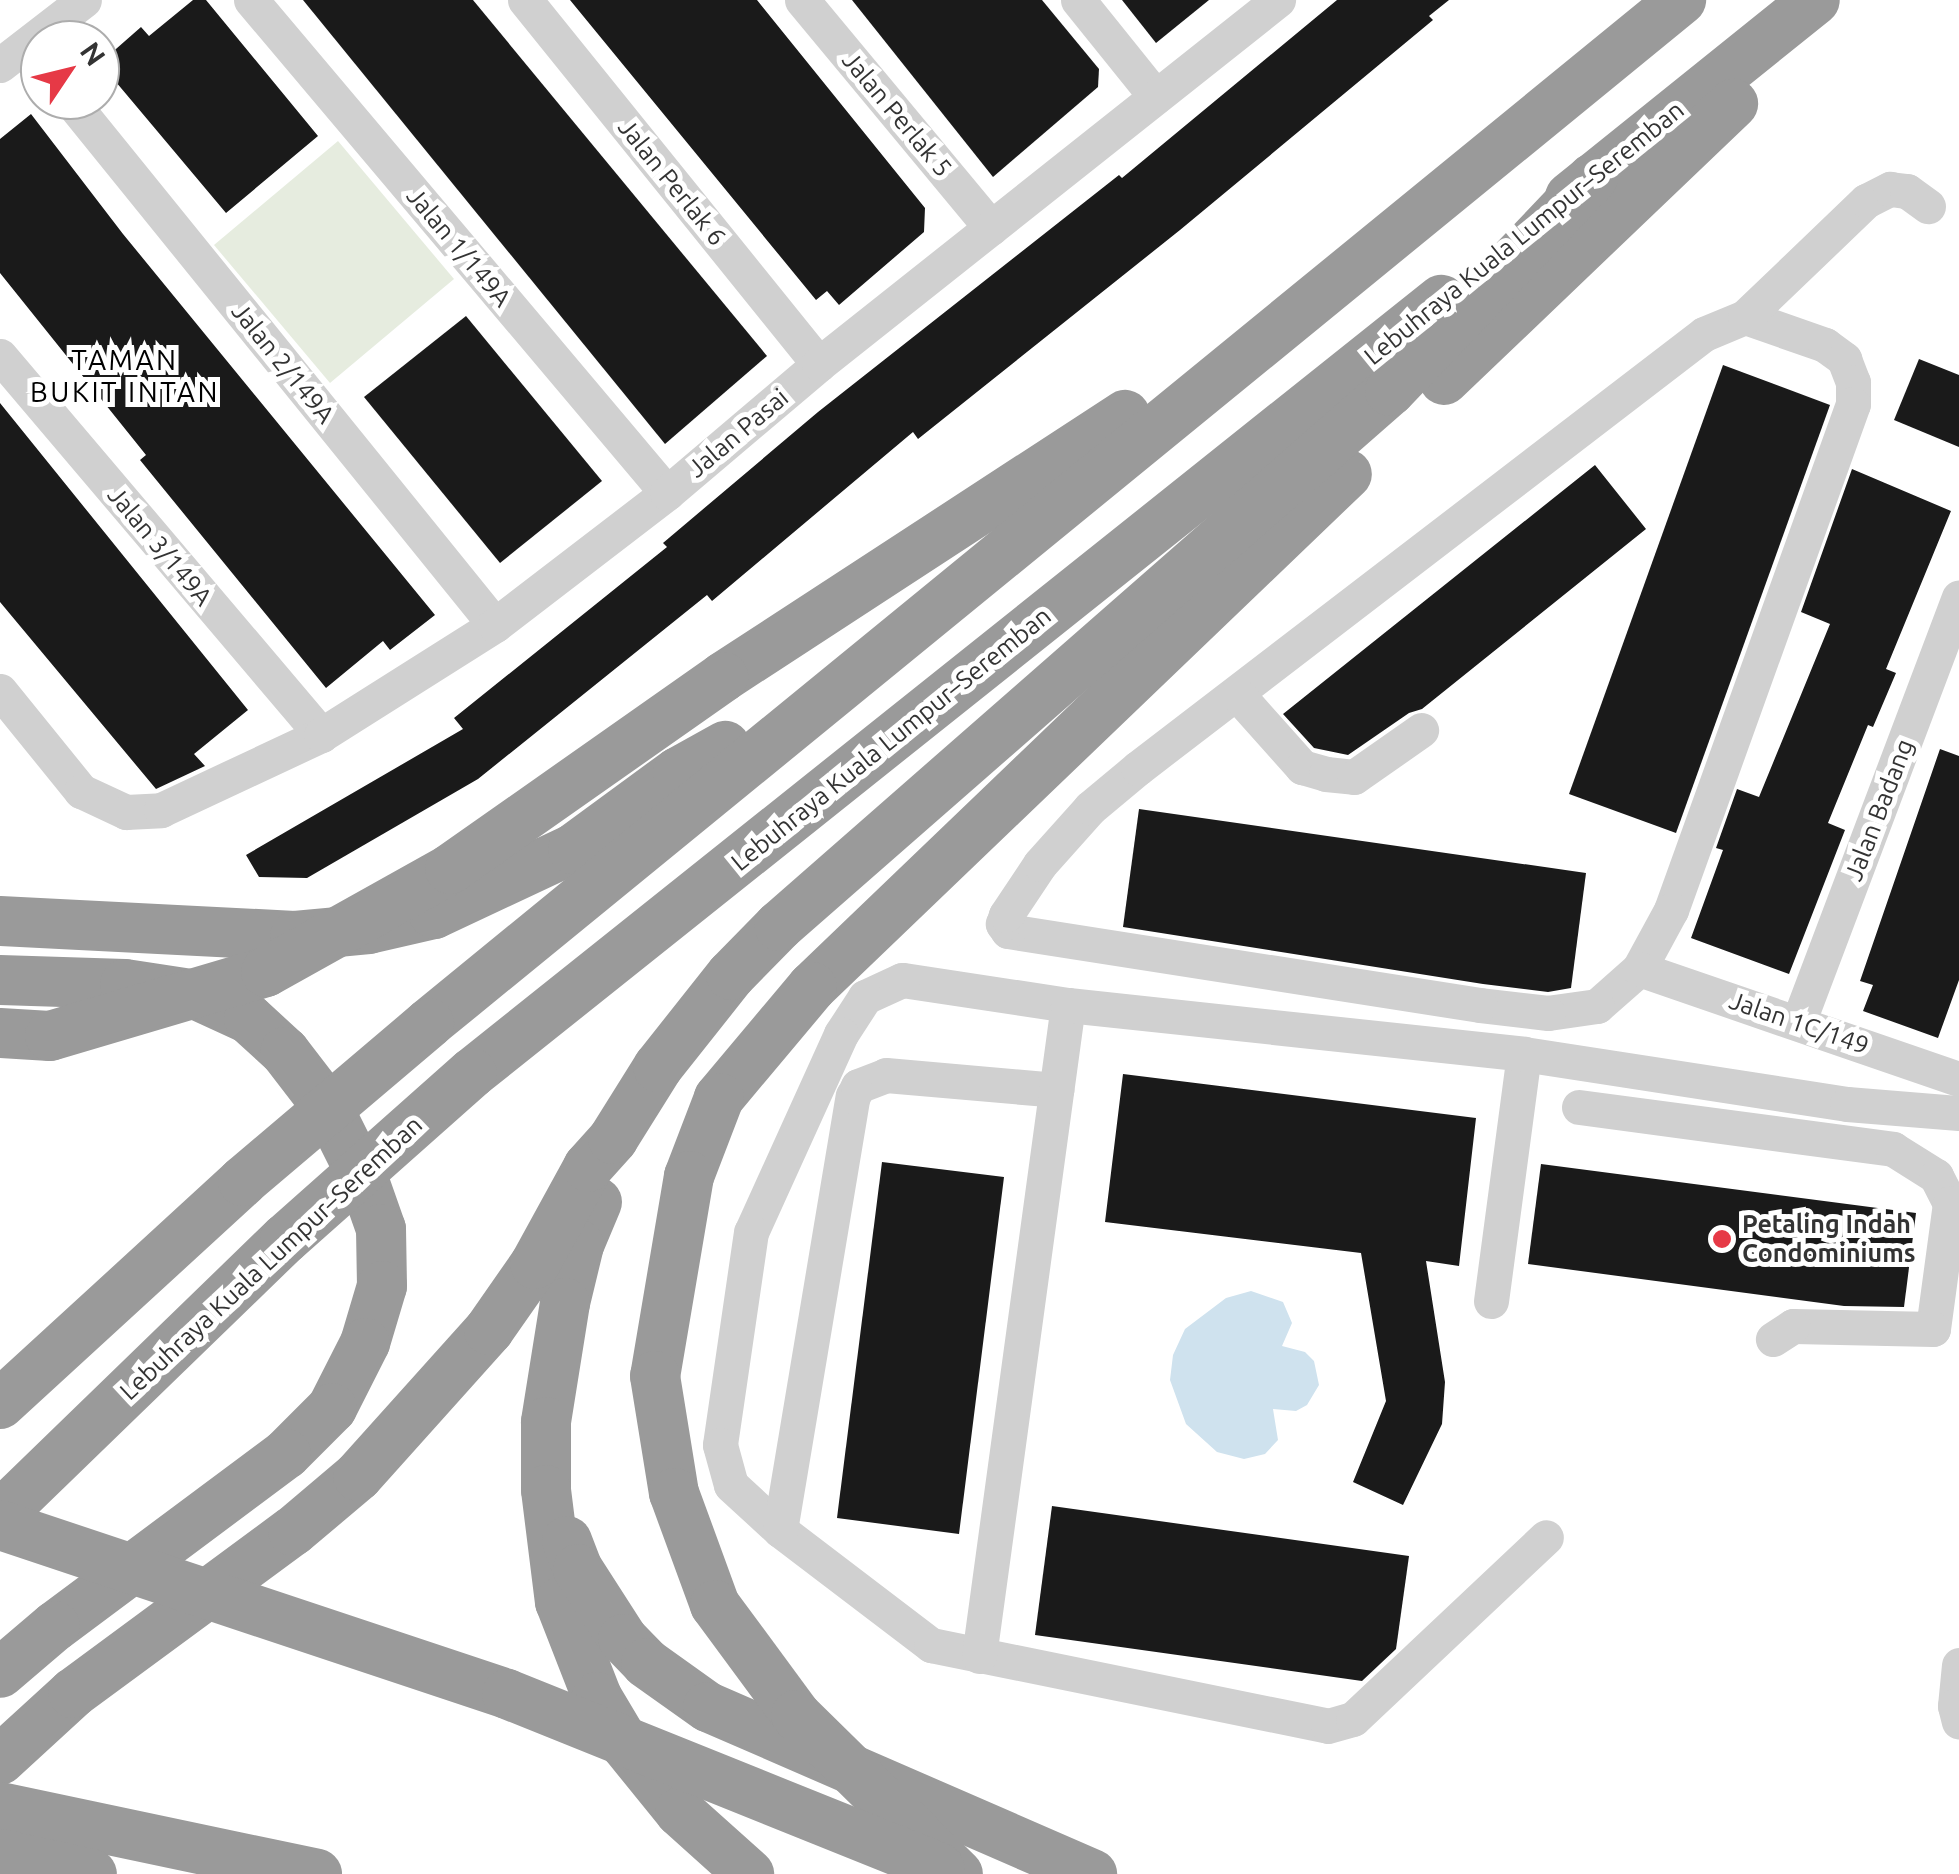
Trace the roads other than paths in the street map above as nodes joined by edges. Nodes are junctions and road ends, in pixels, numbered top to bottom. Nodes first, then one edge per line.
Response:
1 (84, 0) edge
2 (250, 0) edge
3 (525, 0) edge
4 (802, 0) edge
5 (1078, 0) edge
6 (1278, 0) edge
7 (1681, 0) edge
8 (1815, 0) edge
9 (1834, 0) edge
10 (63, 20) edge
11 (1156, 97) junction
12 (86, 120) edge
13 (1593, 178) junction
14 (1928, 206) dead end
15 (991, 228) junction
16 (1356, 265) junction
17 (1745, 318) junction
18 (0, 356) edge
19 (819, 364) junction
20 (667, 493) junction
21 (1959, 597) edge
22 (495, 625) junction
23 (0, 690) edge
24 (1237, 694) junction
25 (799, 716) junction
26 (1421, 730) dead end
27 (321, 735) junction
28 (0, 921) edge
29 (1638, 969) junction
30 (0, 980) edge
31 (1068, 1005) junction
32 (1798, 1023) junction
33 (0, 1033) edge
34 (1524, 1054) junction
35 (1959, 1078) edge
36 (1056, 1090) junction
37 (1579, 1107) dead end
38 (1952, 1113) edge
39 (614, 1139) junction
40 (1936, 1176) junction
41 (1491, 1300) dead end
42 (1774, 1339) dead end
43 (0, 1404) edge
44 (546, 1490) junction
45 (0, 1515) edge
46 (0, 1524) edge
47 (780, 1530) junction
48 (1546, 1537) dead end
49 (980, 1656) junction
50 (1959, 1665) edge
51 (0, 1673) edge
52 (1959, 1722) edge
53 (0, 1760) edge
54 (0, 1806) edge
55 (93, 1851) edge
56 (0, 1854) edge
57 (317, 1874) edge
58 (750, 1874) edge
59 (956, 1874) edge
60 (1092, 1874) edge

1 - 10 street
2 - 20 street, Jalan 1/149A
3 - 19 street, Jalan Perlak 6
4 - 15 street, Jalan Perlak 5
5 - 11 street
6 - 11 street, Jalan Pasai
7 - 16 highway
8 - 13 highway, Lebuhraya Kuala Lumpur–Seremban
9 - 59 highway, bridge
11 - 15 street, Jalan Pasai
12 - 22 street, Jalan 2/149A
13 - 39 highway
13 - 45 highway, Lebuhraya Kuala Lumpur–Seremban, bridge
14 - 17 street
15 - 19 street, Jalan Pasai
16 - 25 highway
16 - 33 highway, bridge
17 - 24 street
17 - 29 street
18 - 27 street, Jalan 3/149A
19 - 20 street, Jalan Pasai
20 - 22 street, Jalan Pasai
21 - 32 street, Jalan Badang
22 - 27 street, Jalan Pasai
23 - 27 street, Jalan Pasai
24 - 26 street
24 - 29 street
25 - 28 highway
25 - 43 highway, bridge
29 - 32 street, Jalan 1C/149
30 - 51 highway
31 - 34 street
31 - 36 street
31 - 47 street
32 - 35 street, Jalan 1C/149
34 - 38 street
34 - 41 street
36 - 47 street
36 - 49 street
37 - 40 street
38 - 40 street
39 - 44 highway
39 - 53 highway
40 - 42 street
44 - 58 highway
44 - 60 highway
46 - 59 highway, bridge
47 - 49 street
48 - 49 street
50 - 52 street
54 - 55 highway
55 - 56 highway
55 - 57 highway

